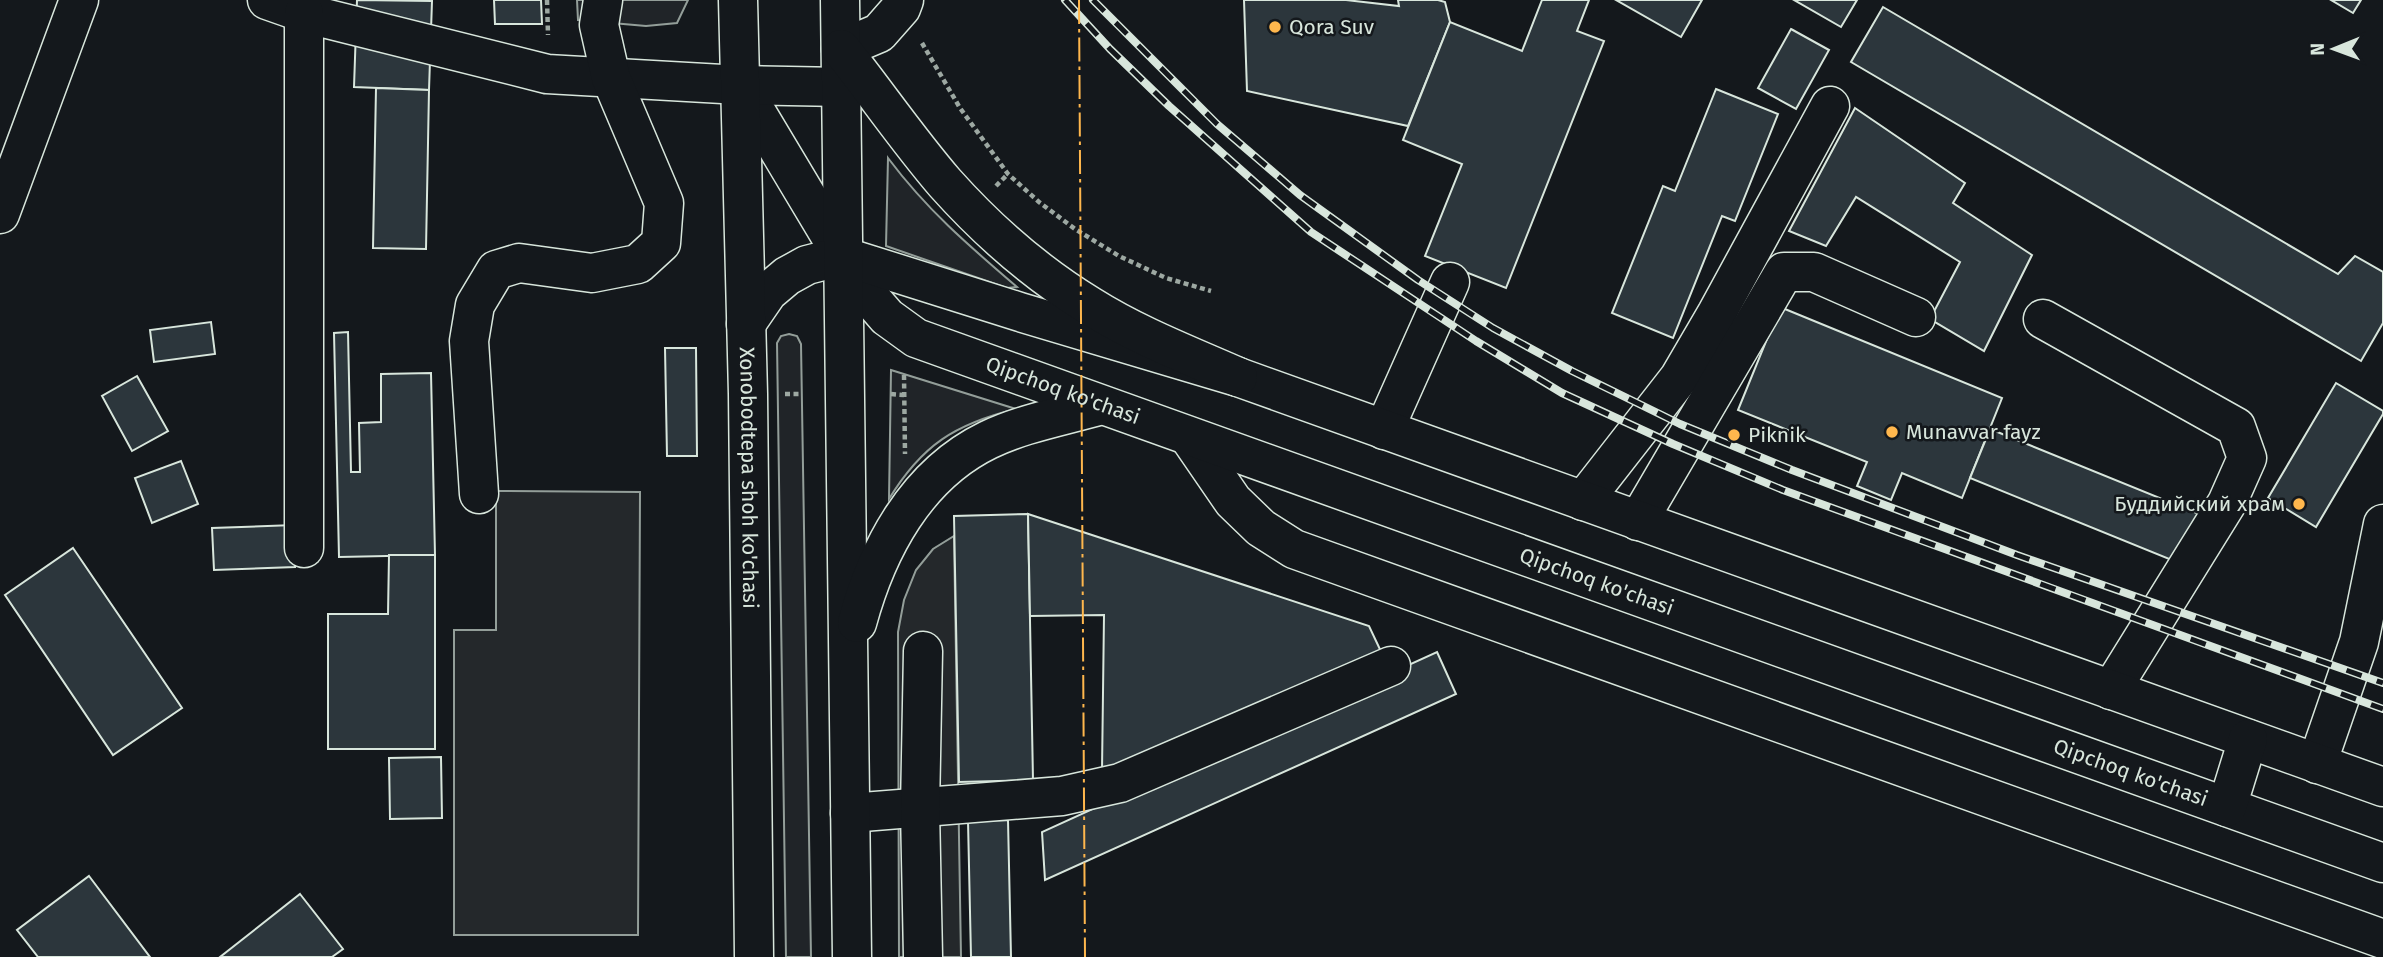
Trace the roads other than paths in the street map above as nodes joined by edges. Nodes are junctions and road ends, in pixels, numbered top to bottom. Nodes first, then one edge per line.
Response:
1 (79, 0) edge
2 (267, 0) edge
3 (603, 0) edge
4 (738, 0) edge
5 (841, 0) edge
6 (903, 4) edge
7 (304, 13) junction
8 (841, 49) junction
9 (611, 78) junction
10 (740, 85) junction
11 (842, 87) junction
12 (1830, 106) dead end
13 (0, 214) edge
14 (842, 256) junction
15 (1450, 282) dead end
16 (1916, 317) dead end
17 (2043, 319) dead end
18 (746, 324) junction
19 (1238, 377) junction
20 (1101, 405) junction
21 (1384, 430) junction
22 (1189, 437) junction
23 (479, 494) dead end
24 (1583, 501) junction
25 (1638, 521) junction
26 (2383, 524) edge
27 (304, 548) dead end
28 (923, 651) dead end
29 (848, 656) junction
30 (1391, 666) dead end
31 (2111, 690) junction
32 (2248, 739) junction
33 (2317, 764) junction
34 (2383, 787) edge
35 (2227, 807) junction
36 (920, 809) junction
37 (850, 813) junction
38 (2383, 863) edge
39 (2383, 939) edge
40 (754, 957) edge
41 (852, 957) edge
42 (923, 957) edge

1 - 13 main road
2 - 7 main road
3 - 9 main road
4 - 10 main road, Xonobodtepa shoh ko'chasi
5 - 8 main road
6 - 8 main road
7 - 9 main road
7 - 27 main road
8 - 11 main road
8 - 19 main road
9 - 10 main road
9 - 23 main road
10 - 11 main road
10 - 14 main road, Qipchoq ko'chasi
10 - 18 main road, Xonobodtepa shoh ko'chasi
11 - 14 main road
12 - 24 main road
14 - 18 main road
14 - 19 main road
14 - 20 main road, Qipchoq ko'chasi
14 - 29 main road
15 - 21 main road
16 - 25 main road
17 - 31 main road
18 - 40 main road, Xonobodtepa shoh ko'chasi
19 - 21 main road
20 - 22 main road, Qipchoq ko'chasi
20 - 29 main road
21 - 24 main road
22 - 35 main road, Qipchoq ko'chasi
22 - 39 main road
24 - 25 main road
25 - 31 main road
26 - 33 main road
28 - 36 main road
29 - 37 main road
30 - 36 main road
31 - 32 main road
32 - 33 main road
32 - 35 main road
33 - 34 main road
35 - 38 main road, Qipchoq ko'chasi
36 - 37 main road
36 - 42 main road
37 - 41 main road

